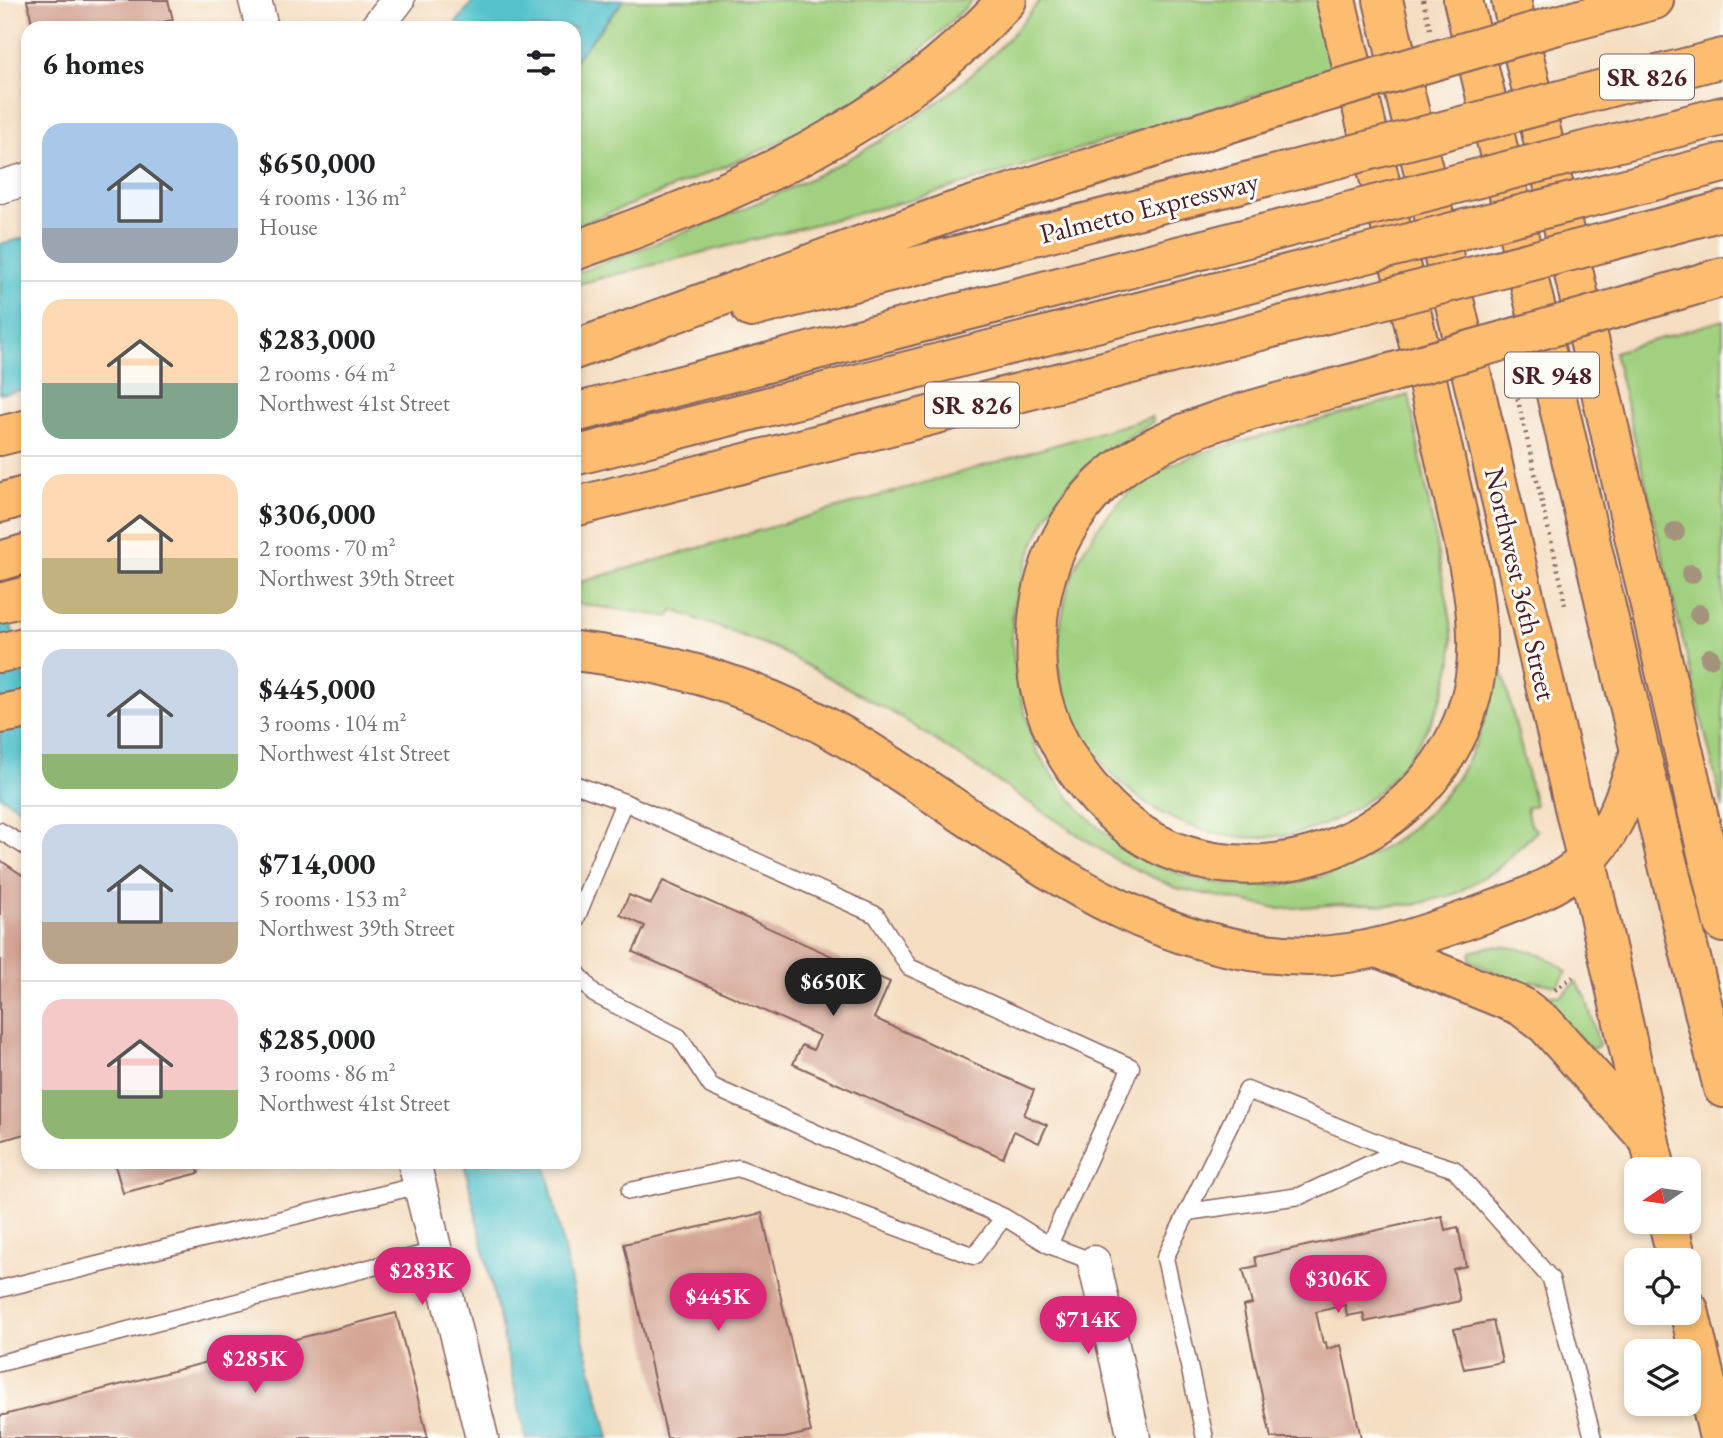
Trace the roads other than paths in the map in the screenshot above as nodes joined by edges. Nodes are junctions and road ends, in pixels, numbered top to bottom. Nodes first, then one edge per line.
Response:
1 (255, 0) edge
2 (398, 0) edge
3 (1007, 0) edge
4 (1336, 0) edge
5 (1383, 0) edge
6 (1464, 0) edge
7 (1511, 0) edge
8 (1654, 0) edge
9 (260, 21) edge
10 (382, 21) edge
11 (1723, 58) edge
12 (1723, 116) edge
13 (1723, 163) edge
14 (21, 181) edge
15 (0, 187) edge
16 (1723, 211) edge
17 (581, 248) edge
18 (1723, 277) edge
19 (581, 349) edge
20 (581, 350) edge
21 (581, 411) edge
22 (21, 431) edge
23 (0, 436) edge
24 (581, 454) edge
25 (21, 497) edge
26 (0, 503) edge
27 (581, 505) edge
28 (21, 648) edge
29 (581, 651) edge
30 (0, 653) edge
31 (21, 710) edge
32 (0, 715) edge
33 (1640, 751) junction
34 (581, 787) edge
35 (624, 802) junction
36 (0, 831) edge
37 (21, 844) edge
38 (1587, 862) junction
39 (581, 907) edge
40 (1723, 923) edge
41 (1380, 948) junction
42 (581, 978) edge
43 (1723, 1088) edge
44 (1398, 1151) junction
45 (1652, 1154) edge
46 (417, 1174) edge
47 (630, 1191) dead end
48 (1187, 1212) junction
49 (1004, 1217) junction
50 (1049, 1245) junction
51 (435, 1251) junction
52 (1094, 1262) joint
53 (0, 1289) edge
54 (1693, 1325) edge
55 (0, 1363) edge
56 (482, 1438) edge
57 (1135, 1438) edge
58 (1205, 1438) edge
59 (1593, 1438) edge
60 (1719, 1438) edge

1 - 9 street
2 - 10 street
3 - 17 main road
4 - 18 main road, bridge
5 - 38 main road, Northwest 36th Street
6 - 33 main road, SR 948
7 - 40 main road
8 - 19 main road, bridge
11 - 20 main road, Palmetto Expressway / SR 826, bridge
12 - 21 main road, bridge
13 - 24 main road, bridge
14 - 15 street
16 - 27 main road, SR 826, bridge
22 - 23 main road
25 - 26 main road
28 - 30 main road
29 - 41 main road
31 - 32 main road
33 - 38 main road
33 - 43 main road
34 - 35 lane
35 - 39 lane
35 - 50 lane
36 - 37 lane
38 - 41 main road
38 - 45 main road, Northwest 36th Street
41 - 45 main road
42 - 49 lane
44 - 48 lane
44 - 48 lane
44 - 59 lane
46 - 51 street
46 - 53 lane
47 - 49 lane
48 - 58 lane
49 - 50 lane
50 - 52 lane
51 - 55 lane
51 - 56 street
52 - 57 street
54 - 60 main road

